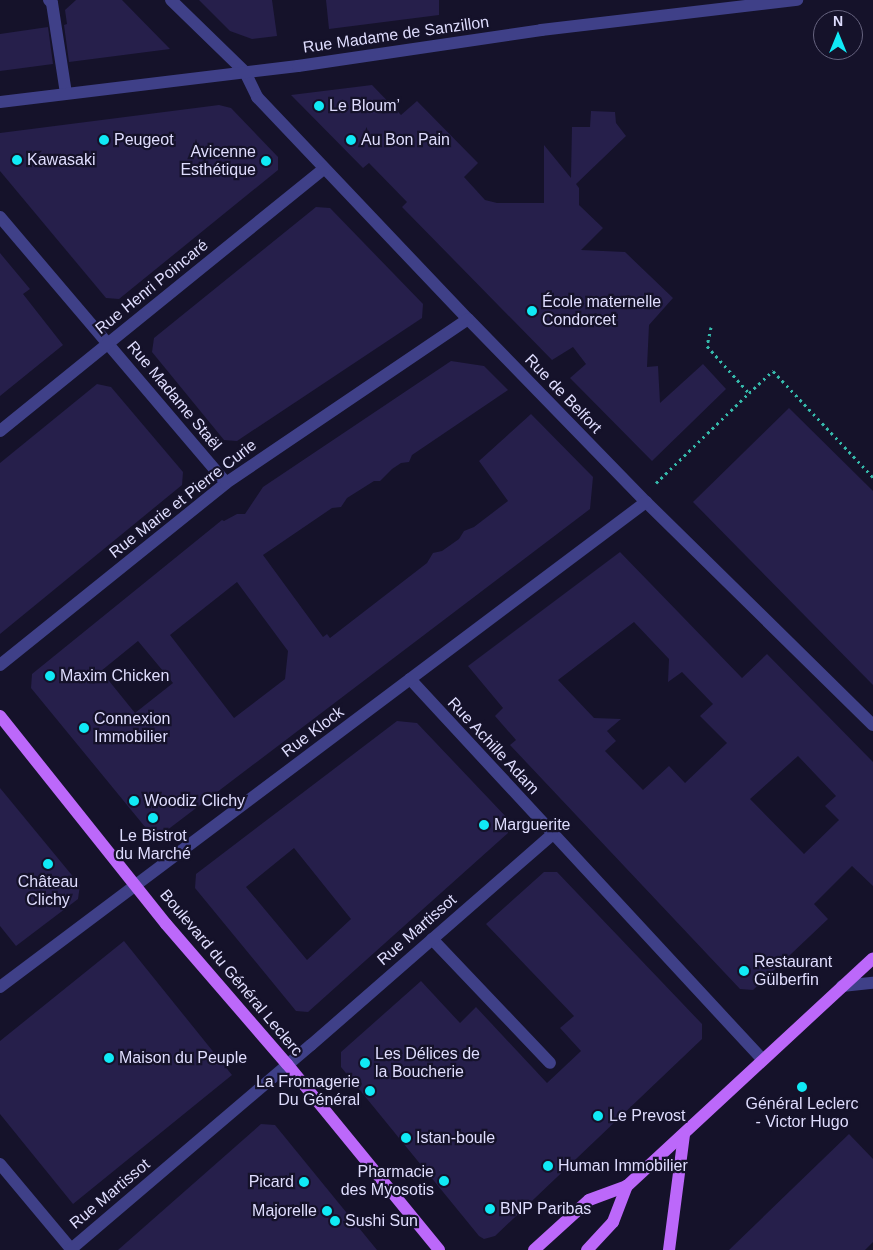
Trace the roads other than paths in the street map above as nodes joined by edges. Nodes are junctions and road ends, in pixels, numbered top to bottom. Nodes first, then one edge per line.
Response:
1 (48, 0) edge
2 (171, 0) edge
3 (797, 0) edge
4 (245, 72) junction
5 (66, 93) junction
6 (0, 102) edge
7 (324, 169) junction
8 (0, 216) edge
9 (468, 319) junction
10 (108, 343) junction
11 (0, 431) edge
12 (226, 483) junction
13 (644, 500) junction
14 (0, 665) edge
15 (410, 679) junction
16 (0, 716) edge
17 (873, 725) edge
18 (552, 835) junction
19 (136, 886) junction
20 (432, 938) junction
21 (873, 958) edge
22 (873, 983) edge
23 (842, 986) junction
24 (0, 987) edge
25 (762, 1060) junction
26 (550, 1063) dead end
27 (287, 1064) junction
28 (684, 1134) junction
29 (0, 1164) edge
30 (627, 1186) junction
31 (71, 1250) edge
32 (439, 1250) edge
33 (534, 1250) edge
34 (587, 1250) edge
35 (669, 1250) edge

1 - 5 street
2 - 4 street
3 - 4 street, Rue Madame de Sanzillon
4 - 5 street, Rue Madame de Sanzillon
4 - 7 street, Rue de Belfort
5 - 6 street, Rue Madame de Sanzillon
7 - 9 street, Rue de Belfort
7 - 10 street, Rue Henri Poincaré
8 - 10 street, Rue Madame Staël
9 - 12 street, Rue Marie et Pierre Curie
9 - 13 street, Rue de Belfort
10 - 11 street, Rue Henri Poincaré
10 - 12 street, Rue Madame Staël
12 - 14 street, Rue Marie et Pierre Curie
13 - 15 street, Rue Klock
13 - 17 street, Rue de Belfort
15 - 18 street, Rue Achille Adam
15 - 19 street, Rue Klock
16 - 19 main road, Boulevard du Général Leclerc
18 - 20 street, Rue Martissot
18 - 25 street
19 - 24 street, Rue Klock
19 - 27 main road, Boulevard du Général Leclerc
20 - 26 street
20 - 27 street, Rue Martissot
21 - 23 main road
22 - 23 street
23 - 25 main road
25 - 28 main road
27 - 31 street, Rue Martissot
27 - 32 main road, Boulevard du Général Leclerc
28 - 30 main road
28 - 35 main road
29 - 31 street
30 - 33 main road
30 - 34 main road

